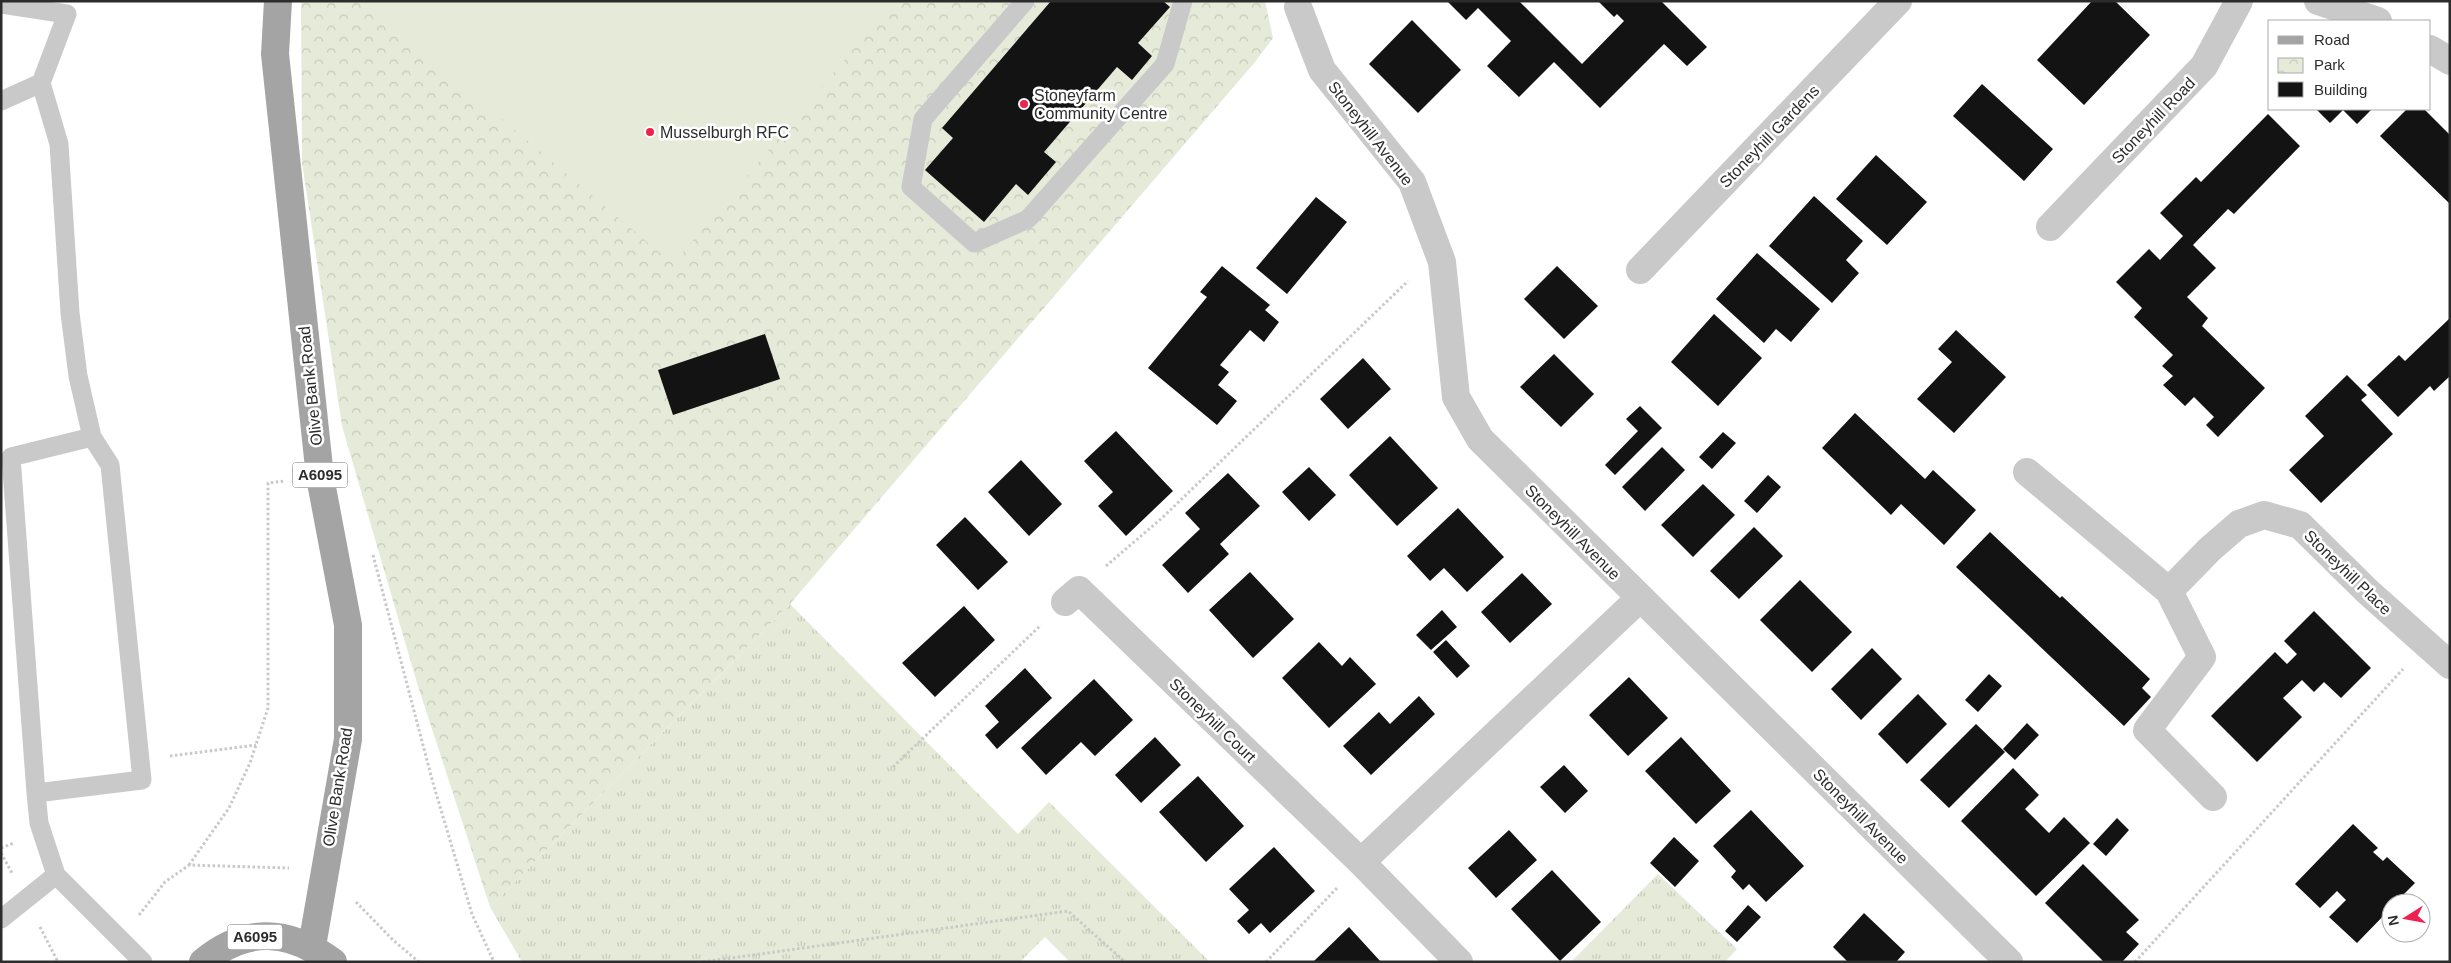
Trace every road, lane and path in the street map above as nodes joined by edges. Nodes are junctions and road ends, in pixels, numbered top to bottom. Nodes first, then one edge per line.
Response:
1 (278, 1) edge
2 (1025, 1) edge
3 (1183, 1) edge
4 (1898, 1) edge
5 (2239, 1) edge
6 (2318, 1) edge
7 (1, 4) edge
8 (1298, 7) dead end
9 (2375, 20) edge
10 (2431, 50) edge
11 (2450, 61) edge
12 (41, 83) junction
13 (1, 101) edge
14 (2050, 227) dead end
15 (1438, 252) junction
16 (1640, 270) dead end
17 (92, 437) junction
18 (2027, 472) dead end
19 (320, 477) junction
20 (371, 547) dead end
21 (2169, 590) junction
22 (1072, 596) junction
23 (1640, 598) junction
24 (2426, 645) junction
25 (2450, 665) edge
26 (256, 745) junction
27 (140, 760) junction
28 (893, 767) dead end
29 (36, 793) junction
30 (2213, 797) dead end
31 (1361, 862) junction
32 (189, 865) junction
33 (324, 869) junction
34 (56, 874) junction
35 (1, 918) edge
36 (120, 939) junction
37 (322, 954) edge
38 (1997, 958) edge
39 (143, 962) edge
40 (203, 962) edge
41 (419, 962) edge
42 (494, 962) edge
43 (703, 962) edge
44 (1125, 962) edge
45 (1266, 962) edge
46 (1459, 962) edge
47 (2135, 962) edge

1 - 19 main road, Olive Bank Road / A6095
2 - 3 lane
4 - 16 street, Stoneyhill Gardens
5 - 14 street, Stoneyhill Road
6 - 9 street
7 - 12 lane
8 - 15 street, Stoneyhill Avenue
10 - 11 street
12 - 13 lane
12 - 17 lane
15 - 22 path
15 - 23 street, Stoneyhill Avenue
17 - 27 lane
17 - 29 lane
18 - 21 street
19 - 26 path
19 - 33 main road, Olive Bank Road / A6095
20 - 42 path
21 - 24 street, Stoneyhill Place
21 - 30 street
22 - 28 path
22 - 31 street, Stoneyhill Court
23 - 31 street
23 - 38 street, Stoneyhill Avenue
24 - 25 street, Stoneyhill Place
24 - 47 path
26 - 27 path
26 - 32 path
27 - 29 lane
29 - 34 lane
31 - 45 path
31 - 46 street, Stoneyhill Court
32 - 33 path
32 - 36 path
33 - 37 main road, Olive Bank Road / A6095
33 - 41 path
34 - 35 lane
34 - 36 lane
36 - 39 lane
37 - 40 main road, A6095
43 - 44 path

